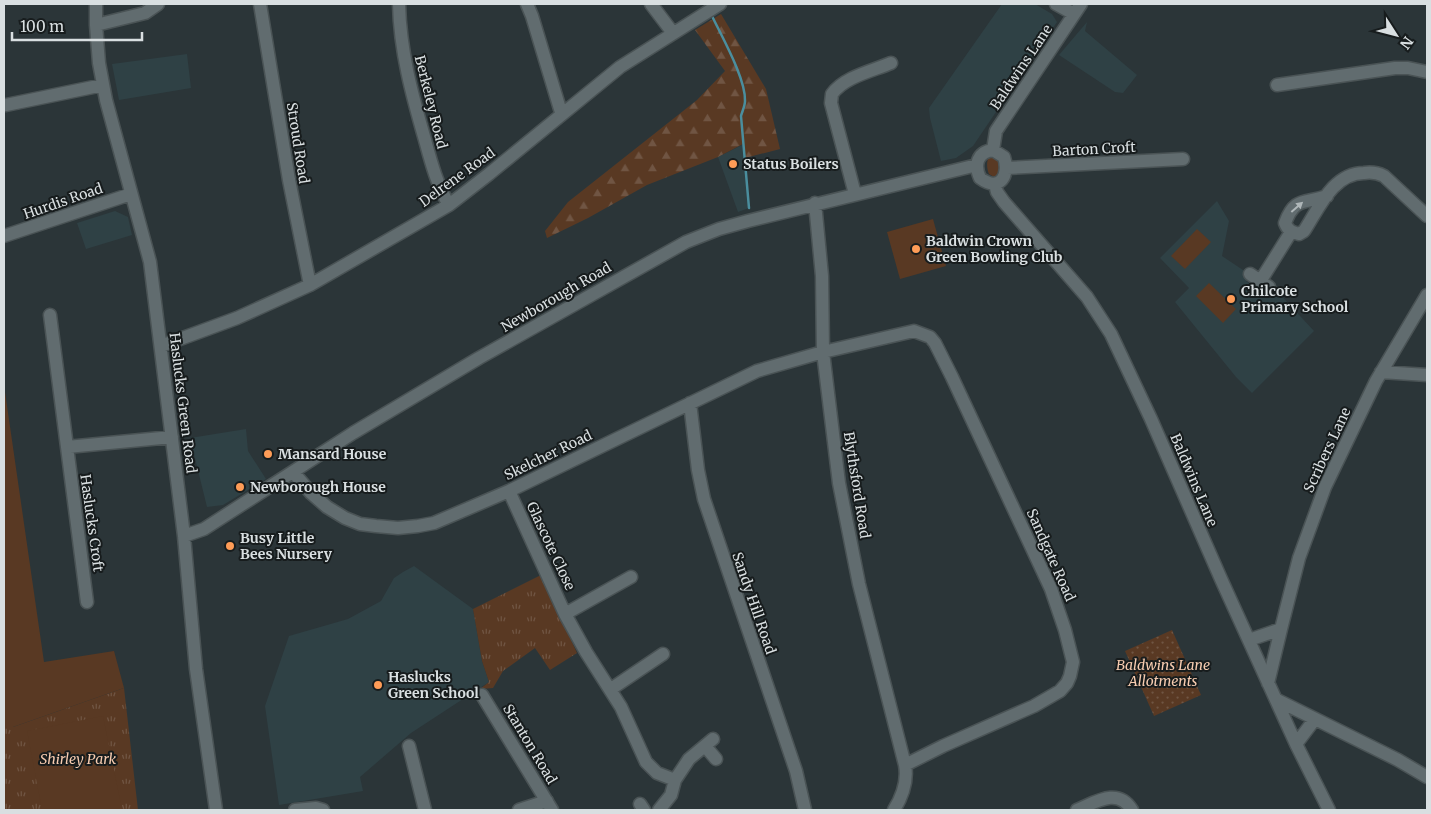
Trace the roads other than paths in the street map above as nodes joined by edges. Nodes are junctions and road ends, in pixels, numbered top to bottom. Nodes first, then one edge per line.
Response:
1 (96, 4) edge
2 (158, 4) edge
3 (260, 4) edge
4 (399, 4) edge
5 (527, 4) edge
6 (651, 4) edge
7 (720, 4) edge
8 (1056, 4) edge
9 (1077, 9) edge
10 (96, 25) junction
11 (673, 33) junction
12 (891, 63) dead end
13 (1427, 72) edge
14 (103, 85) junction
15 (1277, 85) dead end
16 (4, 104) edge
17 (563, 113) junction
18 (993, 150) junction
19 (1183, 159) dead end
20 (977, 165) junction
21 (1007, 168) junction
22 (995, 184) junction
23 (131, 194) junction
24 (855, 194) junction
25 (1327, 196) junction
26 (815, 203) junction
27 (449, 204) junction
28 (1427, 216) edge
29 (1291, 232) junction
30 (4, 236) edge
31 (1260, 281) dead end
32 (310, 286) junction
33 (1427, 294) edge
34 (50, 315) dead end
35 (161, 346) junction
36 (823, 352) junction
37 (1381, 372) junction
38 (1427, 376) edge
39 (690, 403) junction
40 (172, 437) junction
41 (67, 447) junction
42 (293, 472) junction
43 (509, 492) junction
44 (184, 536) junction
45 (631, 577) dead end
46 (87, 602) dead end
47 (565, 614) junction
48 (1281, 629) junction
49 (1250, 640) junction
50 (663, 654) dead end
51 (1268, 683) junction
52 (611, 689) junction
53 (482, 694) dead end
54 (1277, 700) junction
55 (1315, 719) junction
56 (1296, 744) junction
57 (409, 746) dead end
58 (716, 759) dead end
59 (905, 766) junction
60 (1427, 777) edge
61 (675, 780) junction
62 (549, 805) edge
63 (216, 810) edge
64 (295, 810) edge
65 (323, 810) edge
66 (425, 810) edge
67 (519, 810) edge
68 (659, 810) edge
69 (805, 810) edge
70 (894, 810) edge
71 (1077, 810) edge
72 (1132, 810) edge
73 (1329, 810) edge

1 - 10 street, Haslucks Green Road
2 - 10 street
3 - 32 street, Stroud Road
4 - 27 street, Berkeley Road
5 - 17 street
6 - 11 street
7 - 11 street, Delrene Road
8 - 9 street
9 - 18 street, Baldwins Lane
10 - 14 street, Haslucks Green Road
11 - 17 street, Delrene Road
12 - 24 street
13 - 15 street
14 - 16 street
14 - 23 street, Haslucks Green Road
17 - 27 street, Delrene Road
18 - 20 street
18 - 21 street
19 - 21 street, Barton Croft
20 - 22 street
20 - 24 street, Newborough Road
21 - 22 street
22 - 49 street, Baldwins Lane
23 - 30 street, Hurdis Road
23 - 35 street, Haslucks Green Road
24 - 26 street, Newborough Road
25 - 28 street
25 - 29 street
29 -> 25 street
26 - 36 street, Blythsford Road
26 - 42 street, Newborough Road
27 - 32 street, Delrene Road
29 - 31 street
32 - 35 street, Delrene Road
33 - 37 street, Scribers Lane
34 - 41 street, Haslucks Croft
35 - 40 street, Haslucks Green Road
36 - 39 street, Skelcher Road
36 - 59 street, Blythsford Road
36 - 59 street, Sandgate Road
37 - 38 street
37 - 48 street, Scribers Lane
39 - 43 street, Skelcher Road
39 - 69 street, Sandy Hill Road
40 - 41 street
40 - 44 street, Haslucks Green Road
41 - 46 street, Haslucks Croft
42 - 43 street, Skelcher Road
42 - 44 street, Newborough Road
43 - 47 street, Glascote Close
44 - 63 street, Haslucks Green Road
45 - 47 street, Glascote Close
47 - 52 street, Glascote Close
48 - 49 street
48 - 51 street, Scribers Lane
49 - 51 street, Baldwins Lane
50 - 52 street
51 - 54 street, Baldwins Lane
52 - 61 street, Glascote Close
53 - 62 street, Stanton Road
54 - 55 street
54 - 56 street, Baldwins Lane
55 - 56 street
55 - 60 street
56 - 73 street, Baldwins Lane
57 - 66 street
58 - 61 street
59 - 70 street
61 - 68 street
62 - 67 street
64 - 65 street
71 - 72 street

